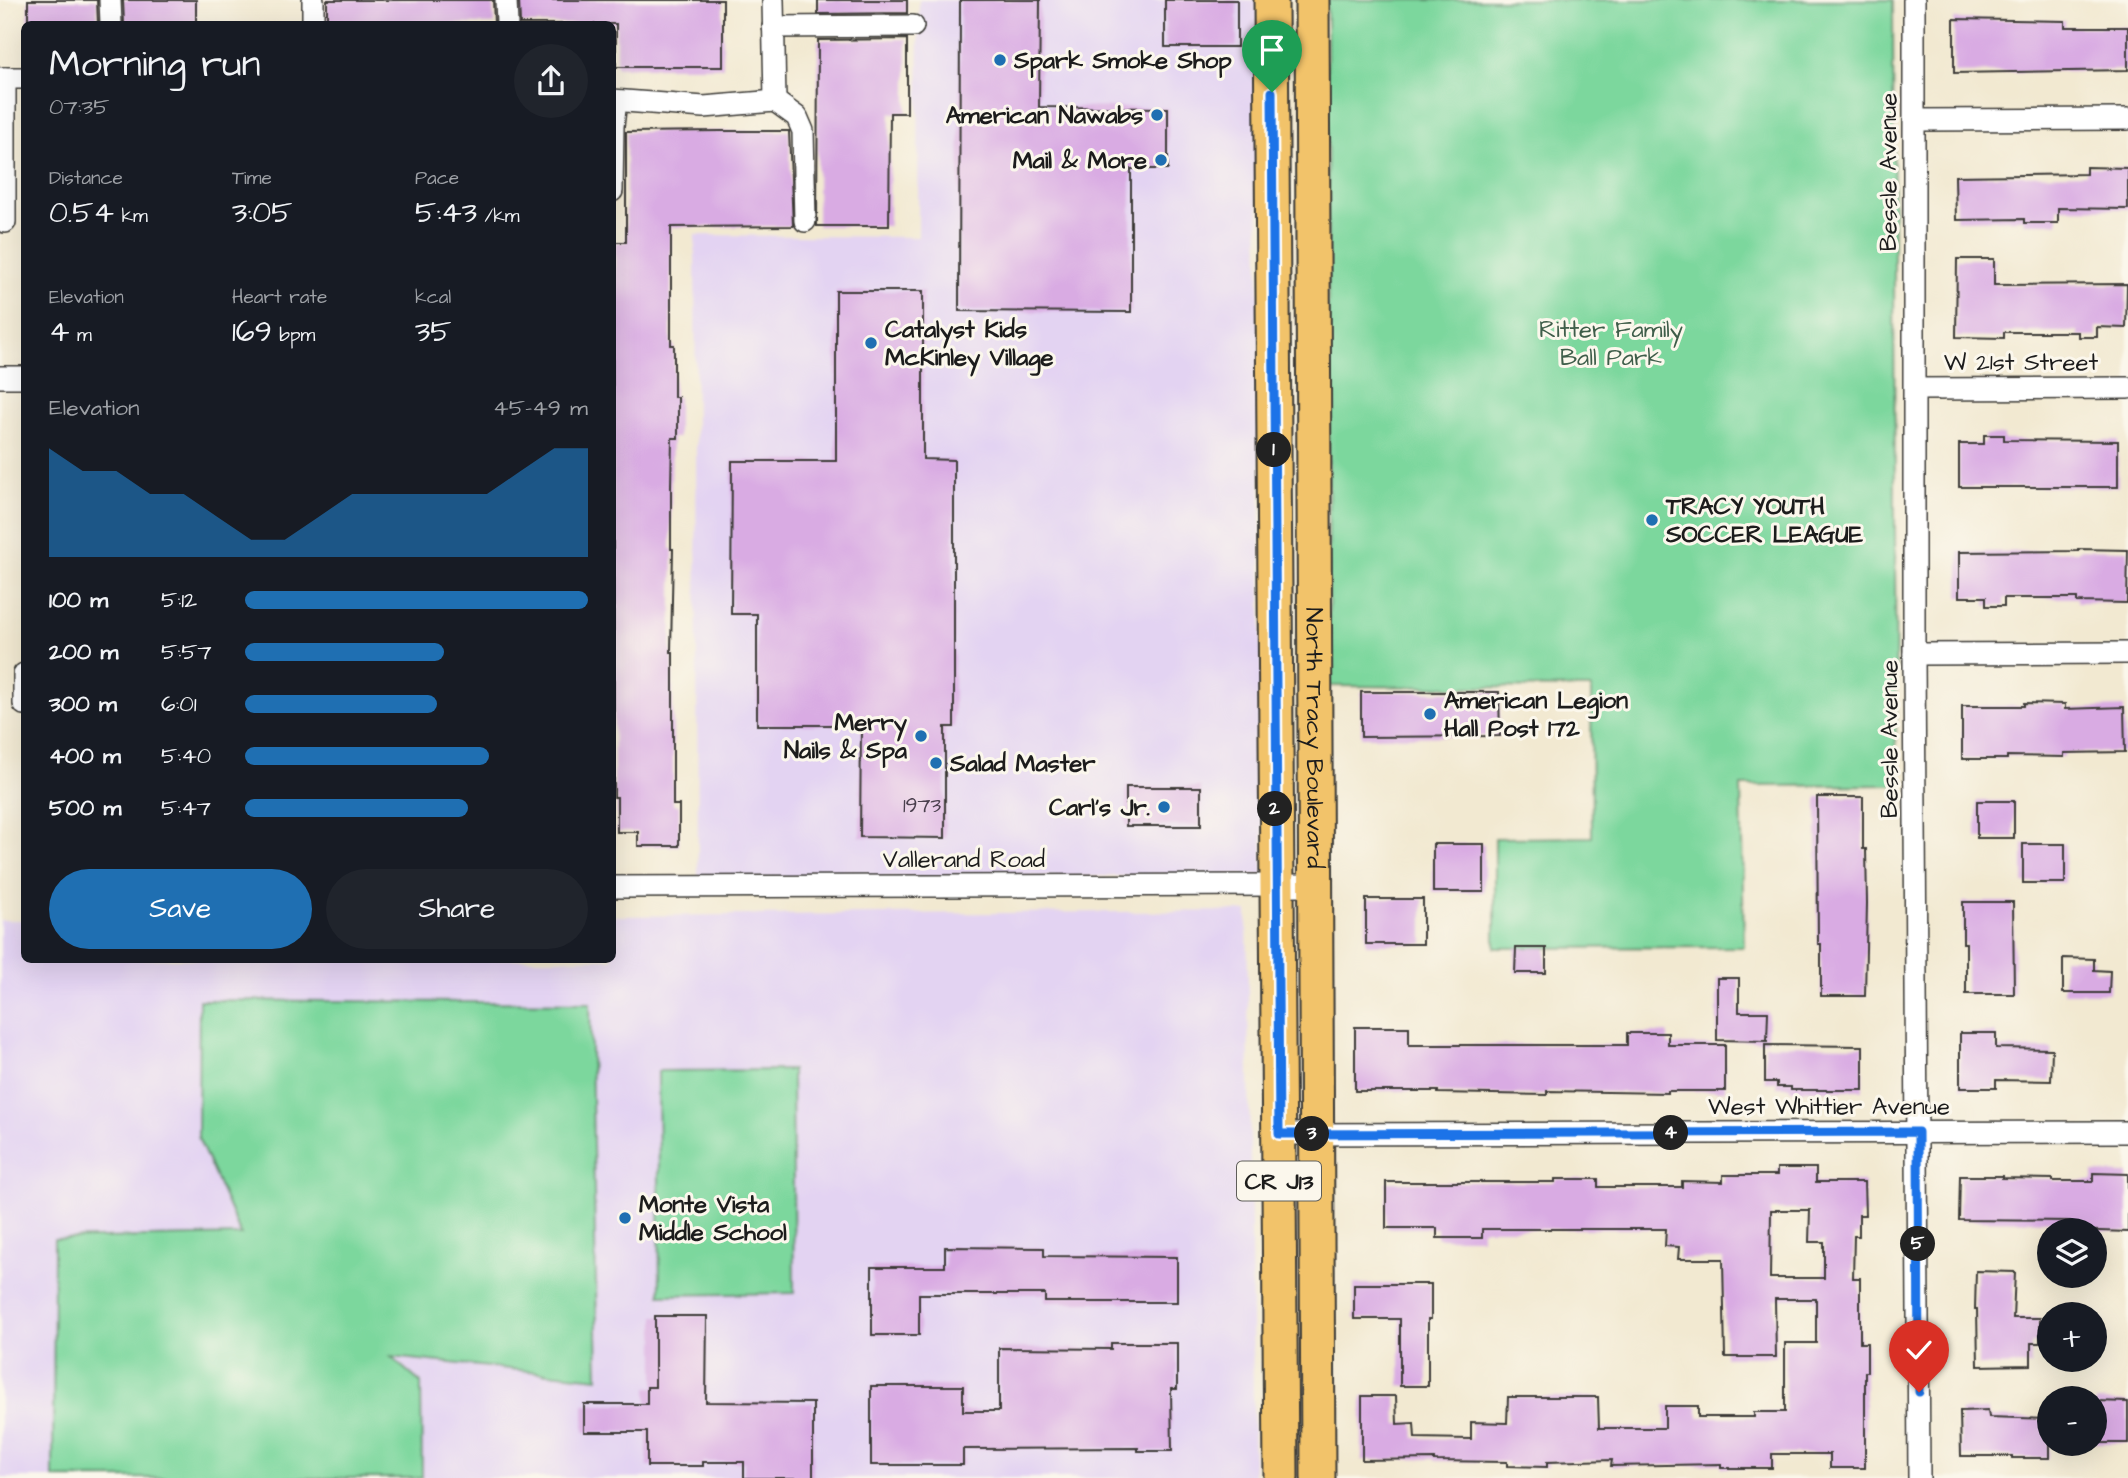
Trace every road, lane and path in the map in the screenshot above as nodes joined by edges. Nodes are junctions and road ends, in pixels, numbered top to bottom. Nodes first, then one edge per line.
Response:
1 (110, 0) edge
2 (313, 0) edge
3 (506, 0) edge
4 (774, 0) edge
5 (1271, 0) edge
6 (1312, 0) edge
7 (1914, 0) edge
8 (111, 21) edge
9 (313, 21) edge
10 (507, 21) edge
11 (913, 26) dead end
12 (773, 27) junction
13 (10, 78) edge
14 (616, 101) edge
15 (775, 101) junction
16 (2128, 119) edge
17 (1914, 120) junction
18 (805, 221) dead end
19 (5, 222) dead end
20 (0, 377) edge
21 (21, 377) edge
22 (2128, 388) edge
23 (1915, 389) junction
24 (2128, 653) edge
25 (1914, 654) junction
26 (1276, 885) junction
27 (1316, 885) junction
28 (616, 887) edge
29 (1918, 1132) junction
30 (2128, 1132) edge
31 (1279, 1134) junction
32 (1316, 1134) junction
33 (1281, 1478) edge
34 (1318, 1478) edge
35 (1919, 1478) edge

1 - 8 street
2 - 9 street
3 - 10 street
4 - 12 street
5 - 26 main road, North Tracy Boulevard / CR J13
6 - 27 main road, North Tracy Boulevard / CR J13
7 - 17 street, Bessle Avenue
11 - 12 street
12 - 15 street
13 - 19 street
14 - 15 street
15 - 18 street
16 - 17 street
17 - 23 street, Bessle Avenue
20 - 21 street
22 - 23 street, W 21st Street
23 - 25 street, Bessle Avenue
24 - 25 street
25 - 29 street, Bessle Avenue
26 - 27 street, Vallerand Road
26 - 28 street, Vallerand Road
26 - 31 main road, North Tracy Boulevard / CR J13
27 - 32 main road, North Tracy Boulevard / CR J13
29 - 30 street, West Whittier Avenue
29 - 32 street, West Whittier Avenue
29 - 35 street, Bessle Avenue
31 - 32 street, West Whittier Avenue
31 - 33 main road, North Tracy Boulevard / CR J13
32 - 34 main road, North Tracy Boulevard / CR J13

